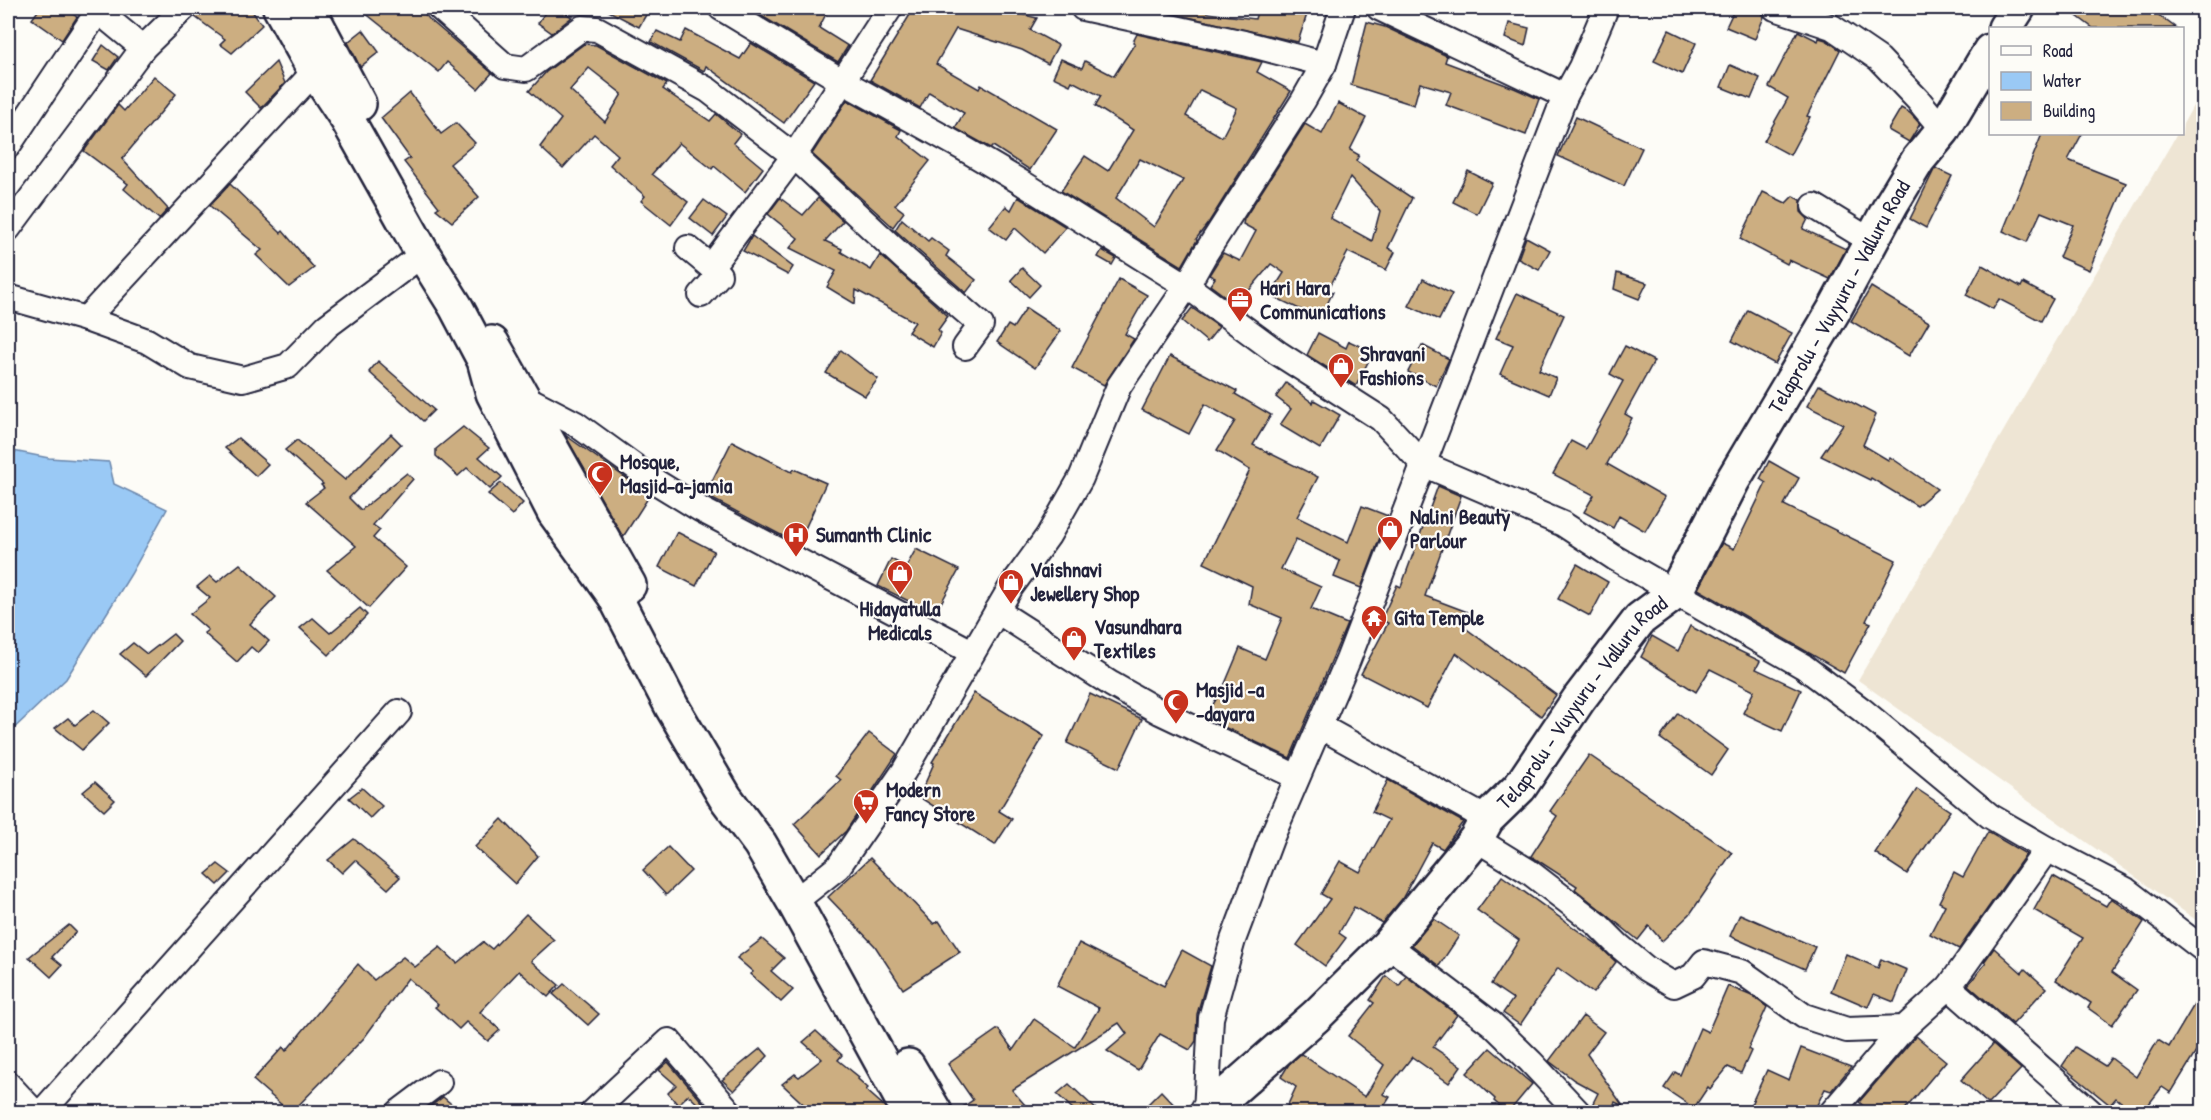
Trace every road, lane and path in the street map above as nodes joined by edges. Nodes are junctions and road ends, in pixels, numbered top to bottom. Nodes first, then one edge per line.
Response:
1 (184, 8) edge
2 (280, 8) edge
3 (308, 8) edge
4 (440, 8) edge
5 (721, 8) edge
6 (890, 8) edge
7 (1083, 8) edge
8 (1343, 8) edge
9 (1379, 8) edge
10 (1606, 8) edge
11 (2018, 8) edge
12 (1784, 9) edge
13 (752, 17) edge
14 (2006, 27) edge
15 (143, 48) junction
16 (1989, 53) edge
17 (1324, 64) junction
18 (315, 71) junction
19 (842, 81) junction
20 (1565, 96) junction
21 (1943, 130) junction
22 (8, 146) edge
23 (794, 156) junction
24 (1814, 206) dead end
25 (8, 229) edge
26 (1871, 241) junction
27 (688, 248) dead end
28 (423, 254) junction
29 (711, 267) junction
30 (1187, 286) junction
31 (701, 295) dead end
32 (8, 297) edge
33 (86, 319) junction
34 (965, 347) dead end
35 (508, 396) junction
36 (1423, 464) junction
37 (1675, 593) junction
38 (998, 611) junction
39 (972, 652) junction
40 (399, 712) dead end
41 (1321, 727) junction
42 (1297, 777) junction
43 (1481, 829) junction
44 (2047, 849) junction
45 (800, 897) junction
46 (1388, 945) junction
47 (2204, 950) edge
48 (1949, 987) junction
49 (1904, 1028) junction
50 (439, 1082) dead end
51 (8, 1084) edge
52 (34, 1113) edge
53 (42, 1113) edge
54 (399, 1113) edge
55 (592, 1113) edge
56 (730, 1113) edge
57 (909, 1113) edge
58 (935, 1113) edge
59 (1206, 1113) edge
60 (1578, 1113) edge
61 (1832, 1113) edge
62 (2091, 1113) edge

1 - 15 street
2 - 18 main road
3 - 35 main road
4 - 23 street
5 - 13 street
6 - 19 street
7 - 17 street
8 - 17 street
9 - 20 street
10 - 20 street
11 - 14 main road
12 - 21 street
13 - 19 street
15 - 22 street
15 - 25 street
16 - 21 main road, Telaprolu - Vuyyuru - Valluru Road
17 - 30 street
18 - 28 main road
18 - 33 street
19 - 23 street
19 - 30 street
20 - 36 street
21 - 26 main road, Telaprolu - Vuyyuru - Valluru Road
23 - 29 street
23 - 34 street
24 - 26 street
26 - 37 main road, Telaprolu - Vuyyuru - Valluru Road
27 - 29 street
28 - 33 street
28 - 35 main road
29 - 31 street
30 - 36 street
30 - 38 street
32 - 33 street
35 - 39 street
35 - 45 main road
36 - 37 street
36 - 41 street
37 - 43 main road, Telaprolu - Vuyyuru - Valluru Road
37 - 44 street
38 - 39 street
38 - 42 street
39 - 45 street
40 - 53 street
41 - 42 street
41 - 43 street
42 - 59 street
43 - 46 main road, Telaprolu - Vuyyuru - Valluru Road
43 - 49 street
44 - 47 street
44 - 48 street
45 - 57 main road
45 - 58 main road
46 - 59 main road, Telaprolu - Vuyyuru - Valluru Road
46 - 60 street
48 - 49 street
48 - 62 street
49 - 61 street
50 - 54 street
51 - 52 street
55 - 56 street

